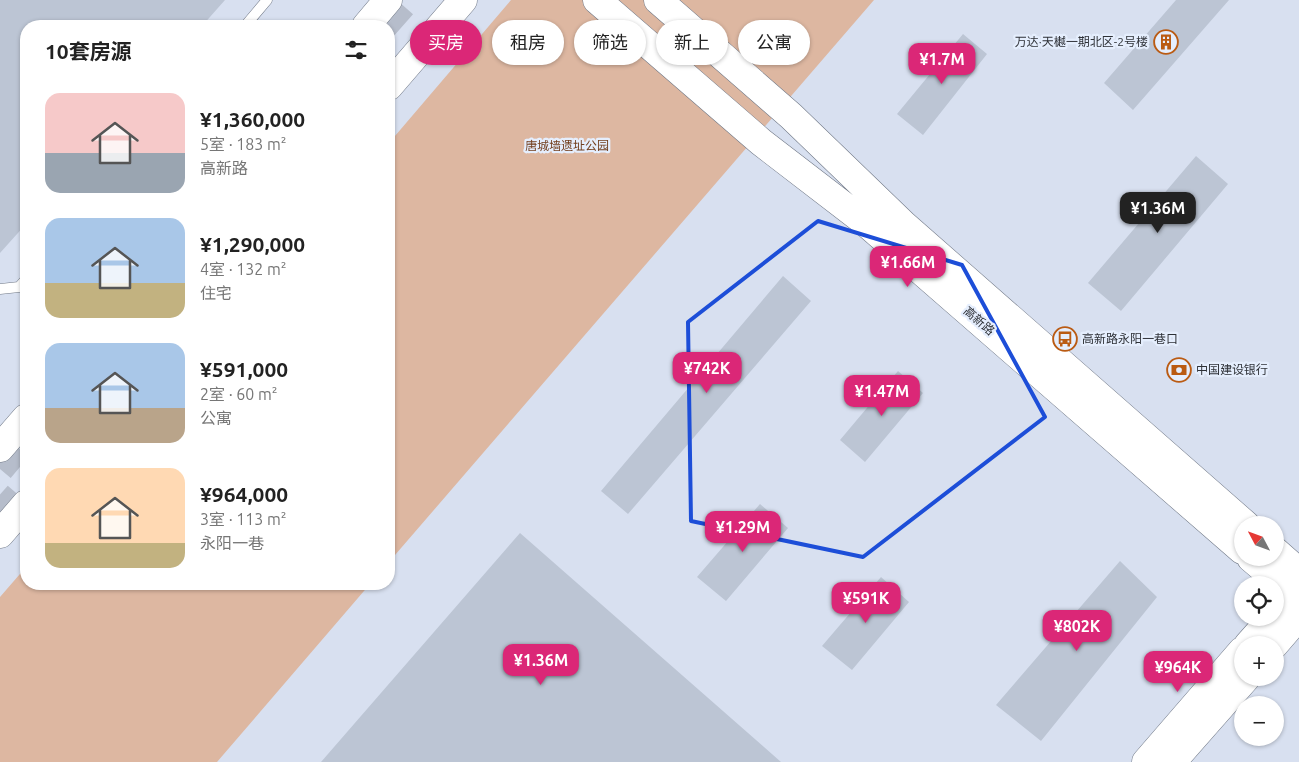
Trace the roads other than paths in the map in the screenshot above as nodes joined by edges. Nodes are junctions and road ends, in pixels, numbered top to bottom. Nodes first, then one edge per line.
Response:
1 (267, 0) edge
2 (388, 0) edge
3 (597, 0) edge
4 (658, 0) edge
5 (453, 3) edge
6 (250, 20) edge
7 (371, 20) edge
8 (395, 78) edge
9 (20, 286) edge
10 (0, 289) edge
11 (20, 425) edge
12 (0, 448) edge
13 (20, 511) edge
14 (1236, 516) edge
15 (0, 534) edge
16 (1234, 543) edge
17 (1262, 566) edge
18 (1283, 566) edge
19 (1298, 593) edge
20 (1284, 606) edge
21 (1265, 626) edge
22 (1256, 636) edge
23 (1278, 636) edge
24 (1234, 660) edge
25 (1239, 686) edge
26 (1146, 762) edge
27 (1172, 762) edge

1 - 6 lane
2 - 7 main road
3 - 16 main road, 高新路
4 - 14 main road, 高新路
5 - 8 main road
9 - 10 lane
11 - 12 main road
13 - 15 main road
17 - 19 main road
18 - 19 main road
19 - 20 main road
19 - 23 main road
21 - 22 main road
24 - 26 main road
25 - 27 main road

